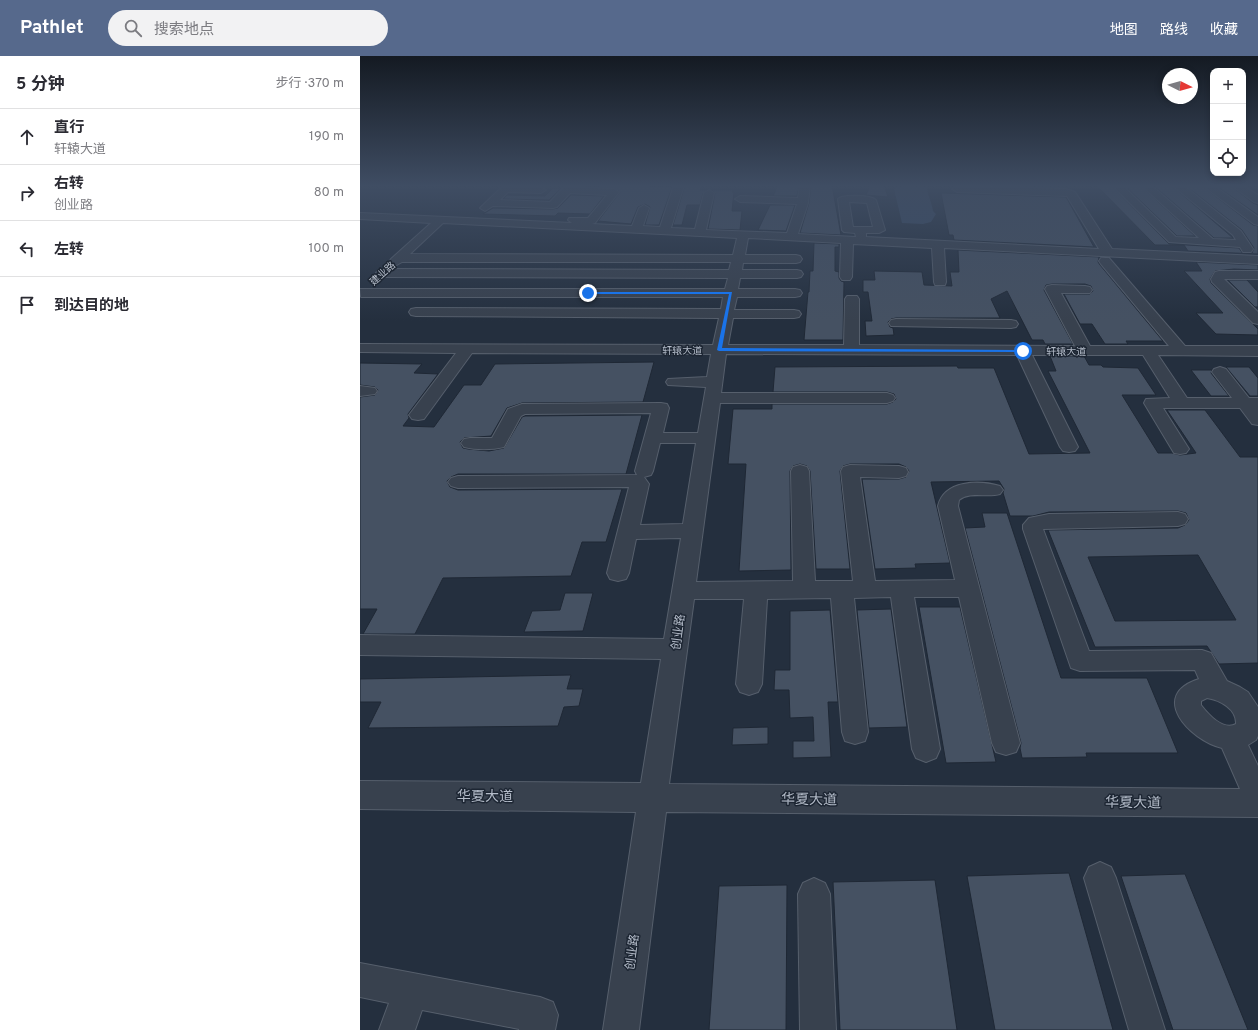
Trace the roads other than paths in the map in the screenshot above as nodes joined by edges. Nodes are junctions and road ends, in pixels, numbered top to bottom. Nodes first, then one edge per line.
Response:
1 (429, 230) edge
2 (656, 230) edge
3 (794, 230) edge
4 (1094, 230) edge
5 (1163, 230) edge
6 (1197, 230) edge
7 (664, 231) joint
8 (1235, 232) joint
9 (1258, 232) edge
10 (700, 233) joint
11 (743, 235) junction
12 (956, 236) dead end
13 (792, 237) junction
14 (1044, 238) dead end
15 (1084, 239) dead end
16 (846, 240) junction
17 (1100, 240) junction
18 (1209, 241) junction
19 (938, 244) junction
20 (1243, 244) junction
21 (1106, 257) junction
22 (399, 258) junction
23 (796, 259) dead end
24 (1258, 260) edge
25 (382, 273) junction
26 (797, 274) dead end
27 (846, 277) dead end
28 (1256, 277) edge
29 (940, 282) dead end
30 (733, 285) junction
31 (1085, 290) dead end
32 (361, 293) edge
33 (795, 293) dead end
34 (852, 300) dead end
35 (416, 312) dead end
36 (794, 314) dead end
37 (1258, 320) edge
38 (896, 323) dead end
39 (938, 323) junction
40 (1011, 324) dead end
41 (1253, 345) edge
42 (360, 348) edge
43 (467, 349) junction
44 (719, 350) junction
45 (851, 350) junction
46 (946, 351) junction
47 (1023, 351) junction
48 (1085, 351) junction
49 (1148, 351) junction
50 (1181, 352) junction
51 (1220, 372) dead end
52 (674, 382) dead end
53 (713, 390) junction
54 (887, 398) dead end
55 (1182, 403) junction
56 (1251, 403) edge
57 (418, 415) dead end
58 (1258, 420) edge
59 (653, 438) junction
60 (706, 438) junction
61 (470, 443) dead end
62 (1069, 447) dead end
63 (1180, 449) dead end
64 (644, 471) dead end
65 (800, 471) dead end
66 (899, 472) dead end
67 (458, 482) dead end
68 (993, 490) dead end
69 (1178, 519) dead end
70 (693, 531) junction
71 (628, 532) junction
72 (618, 573) dead end
73 (901, 588) junction
74 (968, 588) junction
75 (854, 589) junction
76 (756, 590) junction
77 (804, 590) junction
78 (684, 591) junction
79 (360, 646) edge
80 (675, 649) junction
81 (749, 684) dead end
82 (1216, 688) junction
83 (855, 732) dead end
84 (1231, 738) junction
85 (1006, 743) dead end
86 (926, 749) dead end
87 (360, 794) edge
88 (653, 797) junction
89 (1258, 798) edge
90 (1258, 803) edge
91 (1100, 878) dead end
92 (814, 894) dead end
93 (360, 980) edge
94 (411, 990) junction
95 (397, 1030) edge
96 (537, 1030) edge
97 (621, 1030) edge
98 (818, 1030) edge
99 (1147, 1030) edge

1 - 22 street, 建业路
2 - 7 street
3 - 13 street
4 - 17 street
5 - 18 street
6 - 18 street
7 - 10 street
8 - 9 street
8 - 20 street
10 - 11 street
11 - 13 street
11 - 30 street, 创业路
12 - 14 street
13 - 16 street
15 - 17 street
16 - 19 street
16 - 27 street
17 - 21 street
18 - 20 street
19 - 21 street
19 - 29 street
20 - 24 street
21 - 24 street
21 - 50 street
22 - 25 street, 建业路
22 - 30 street
23 - 30 street
25 - 30 street
25 - 32 street, 建业路
26 - 30 street
28 - 37 street
30 - 32 street
30 - 33 street
30 - 35 street
30 - 36 street
30 - 44 street, 创业路
31 - 48 street
34 - 45 street
38 - 39 street
39 - 40 street
39 - 46 street
41 - 50 street, 轩辕大道
42 - 43 street, 轩辕大道
43 - 44 street, 轩辕大道
43 - 57 street
44 - 45 street, 轩辕大道
44 - 53 street, 创业路
45 - 46 street, 轩辕大道
46 - 47 street, 轩辕大道
47 - 48 street, 轩辕大道
47 - 62 street
48 - 49 street, 轩辕大道
49 - 50 street, 轩辕大道
49 - 55 street
51 - 56 street
52 - 53 street
53 - 54 street
53 - 60 street, 创业路
55 - 56 street
55 - 63 street
56 - 58 street
59 - 60 street
59 - 61 street
59 - 64 street
60 - 70 street, 创业路
65 - 77 street
66 - 75 street
67 - 71 street
68 - 74 street
69 - 82 street
70 - 71 street
70 - 78 street, 创业路
71 - 72 street
73 - 74 street
73 - 75 street
73 - 86 street
74 - 85 street
75 - 77 street
75 - 83 street
76 - 77 street
76 - 78 street
76 - 81 street
78 - 80 street, 创业路
79 - 80 street
80 - 88 street, 创业路
82 - 84 street
82 - 84 street
84 - 89 street
87 - 88 street, 华夏大道
88 - 90 street, 华夏大道
88 - 97 street, 创业路
91 - 99 street
92 - 98 street
93 - 94 street
94 - 95 street
94 - 96 street

